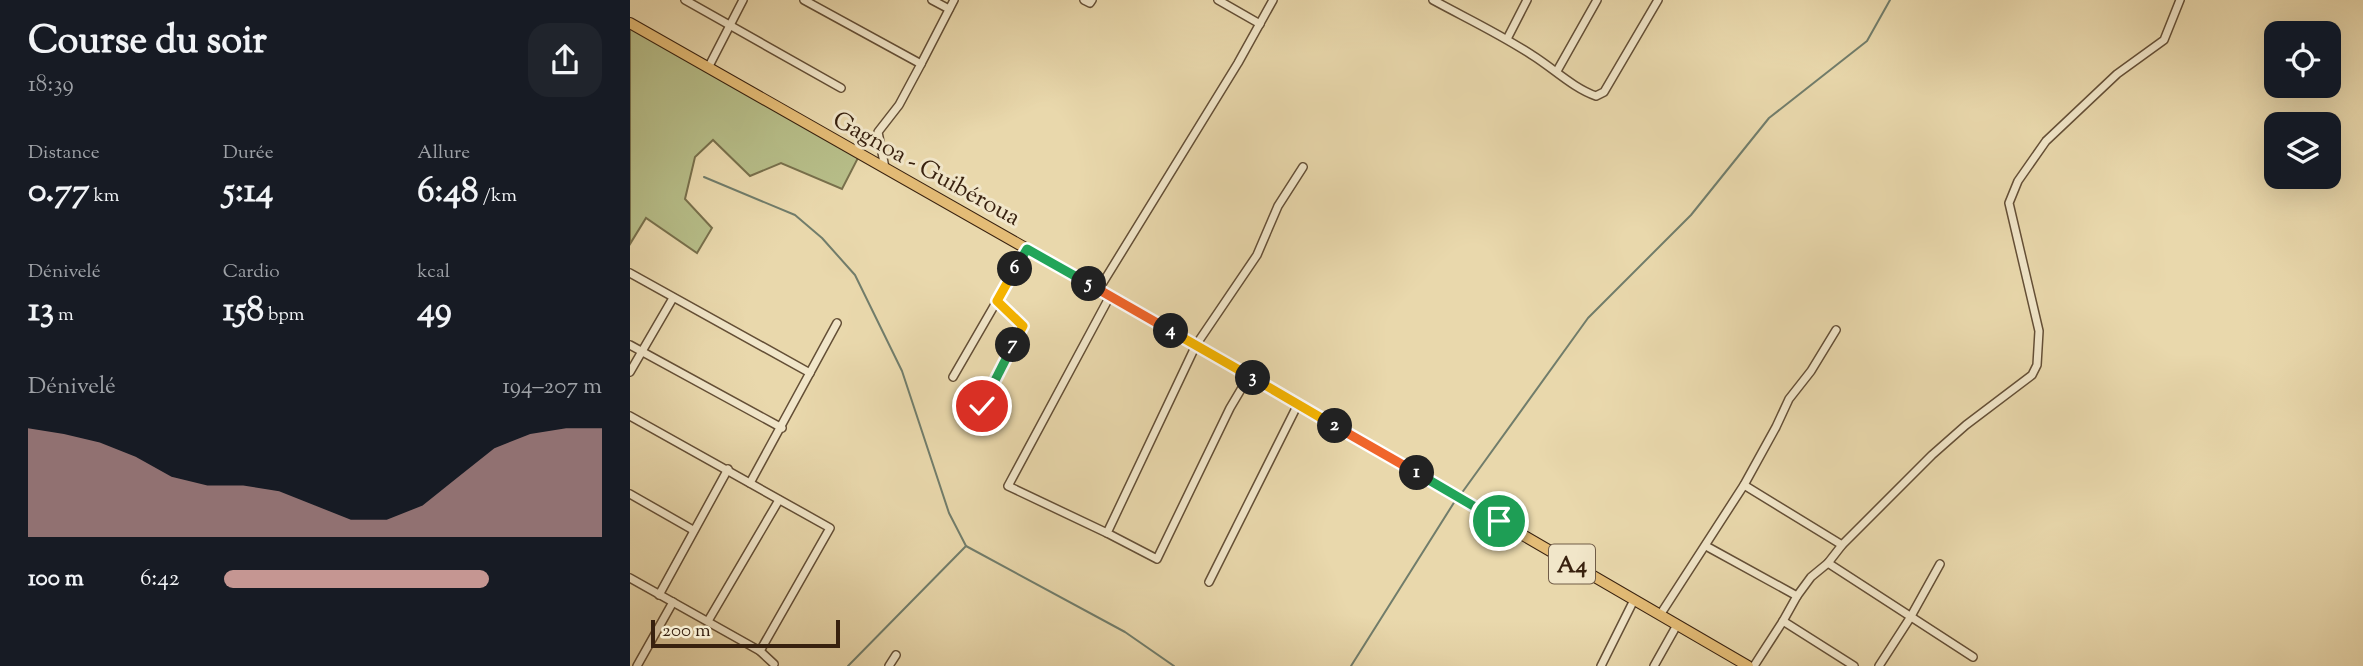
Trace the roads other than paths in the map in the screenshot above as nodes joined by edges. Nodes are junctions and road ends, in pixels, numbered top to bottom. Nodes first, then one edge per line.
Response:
1 (685, 0) edge
2 (743, 0) edge
3 (804, 0) edge
4 (932, 0) edge
5 (954, 0) edge
6 (1084, 0) edge
7 (1092, 0) edge
8 (1218, 0) edge
9 (1273, 0) edge
10 (1433, 0) edge
11 (1527, 0) edge
12 (1597, 0) edge
13 (1658, 0) edge
14 (2180, 0) edge
15 (948, 9) junction
16 (630, 23) edge
17 (1259, 24) junction
18 (730, 26) junction
19 (1507, 39) junction
20 (921, 64) junction
21 (708, 68) junction
22 (1557, 71) junction
23 (841, 89) dead end
24 (1303, 167) dead end
25 (885, 168) junction
26 (1027, 249) junction
27 (630, 274) edge
28 (1099, 289) junction
29 (1110, 296) junction
30 (673, 298) junction
31 (997, 301) junction
32 (837, 323) dead end
33 (1836, 330) dead end
34 (630, 345) edge
35 (1196, 345) junction
36 (642, 352) junction
37 (630, 372) edge
38 (810, 373) junction
39 (1249, 376) junction
40 (953, 377) dead end
41 (1298, 404) junction
42 (982, 406) dead end
43 (630, 416) edge
44 (782, 428) junction
45 (727, 469) junction
46 (750, 483) junction
47 (1744, 485) junction
48 (630, 494) edge
49 (779, 500) junction
50 (693, 530) junction
51 (1107, 533) junction
52 (1842, 545) junction
53 (1706, 547) junction
54 (1828, 563) junction
55 (1940, 564) dead end
56 (630, 578) edge
57 (1209, 582) dead end
58 (659, 595) junction
59 (1797, 596) junction
60 (1634, 600) junction
61 (673, 602) junction
62 (1660, 615) junction
63 (1910, 618) junction
64 (708, 621) junction
65 (1783, 621) junction
66 (1676, 625) junction
67 (760, 651) junction
68 (895, 655) dead end
69 (1973, 657) dead end
70 (630, 662) edge
71 (775, 664) edge
72 (637, 666) edge
73 (889, 666) edge
74 (1601, 666) edge
75 (1654, 666) edge
76 (1748, 666) edge
77 (1754, 666) edge
78 (1854, 666) edge
79 (1879, 666) edge

1 - 18 street
2 - 18 street
3 - 20 street
4 - 15 street
5 - 15 street
6 - 7 street
8 - 17 street
9 - 17 street
10 - 19 street
11 - 19 street
12 - 22 street
13 - 22 street
14 - 52 street
15 - 20 street
16 - 21 main road, Gagnoa - Guibéroua / A4
17 - 28 street
18 - 21 street
18 - 23 street
19 - 22 street
20 - 25 street
21 - 25 main road, Gagnoa - Guibéroua / A4
24 - 35 street
25 - 26 main road, Gagnoa - Guibéroua / A4
26 - 28 main road, Gagnoa - Guibéroua / A4
26 - 31 street
27 - 30 street
28 - 29 main road, Gagnoa - Guibéroua / A4
29 - 35 main road, Gagnoa - Guibéroua / A4
29 - 51 street
30 - 36 street
30 - 38 street
31 - 40 street
31 - 42 street
32 - 38 street
33 - 47 street
34 - 36 street
35 - 39 main road, Gagnoa - Guibéroua / A4
35 - 51 street
36 - 37 street
36 - 44 street
38 - 44 street
39 - 41 main road, Gagnoa - Guibéroua / A4
39 - 51 street
41 - 57 street
41 - 60 main road, Gagnoa - Guibéroua / A4
43 - 45 street
44 - 46 street
45 - 46 street
45 - 50 street
46 - 49 street
47 - 52 street
47 - 53 street
48 - 50 street
49 - 64 street
49 - 67 street
50 - 58 street
52 - 54 street
53 - 59 street
53 - 62 street
54 - 59 street
54 - 63 street
55 - 63 street
56 - 58 street
58 - 61 street
59 - 65 street
60 - 62 main road, Gagnoa - Guibéroua / A4
60 - 74 street
61 - 64 street
61 - 72 street
62 - 66 main road, Gagnoa - Guibéroua / A4
63 - 69 street
63 - 79 street
64 - 67 street
65 - 77 street
65 - 78 street
66 - 75 street
66 - 76 main road, Gagnoa - Guibéroua / A4
67 - 71 street
68 - 73 street
70 - 72 street

